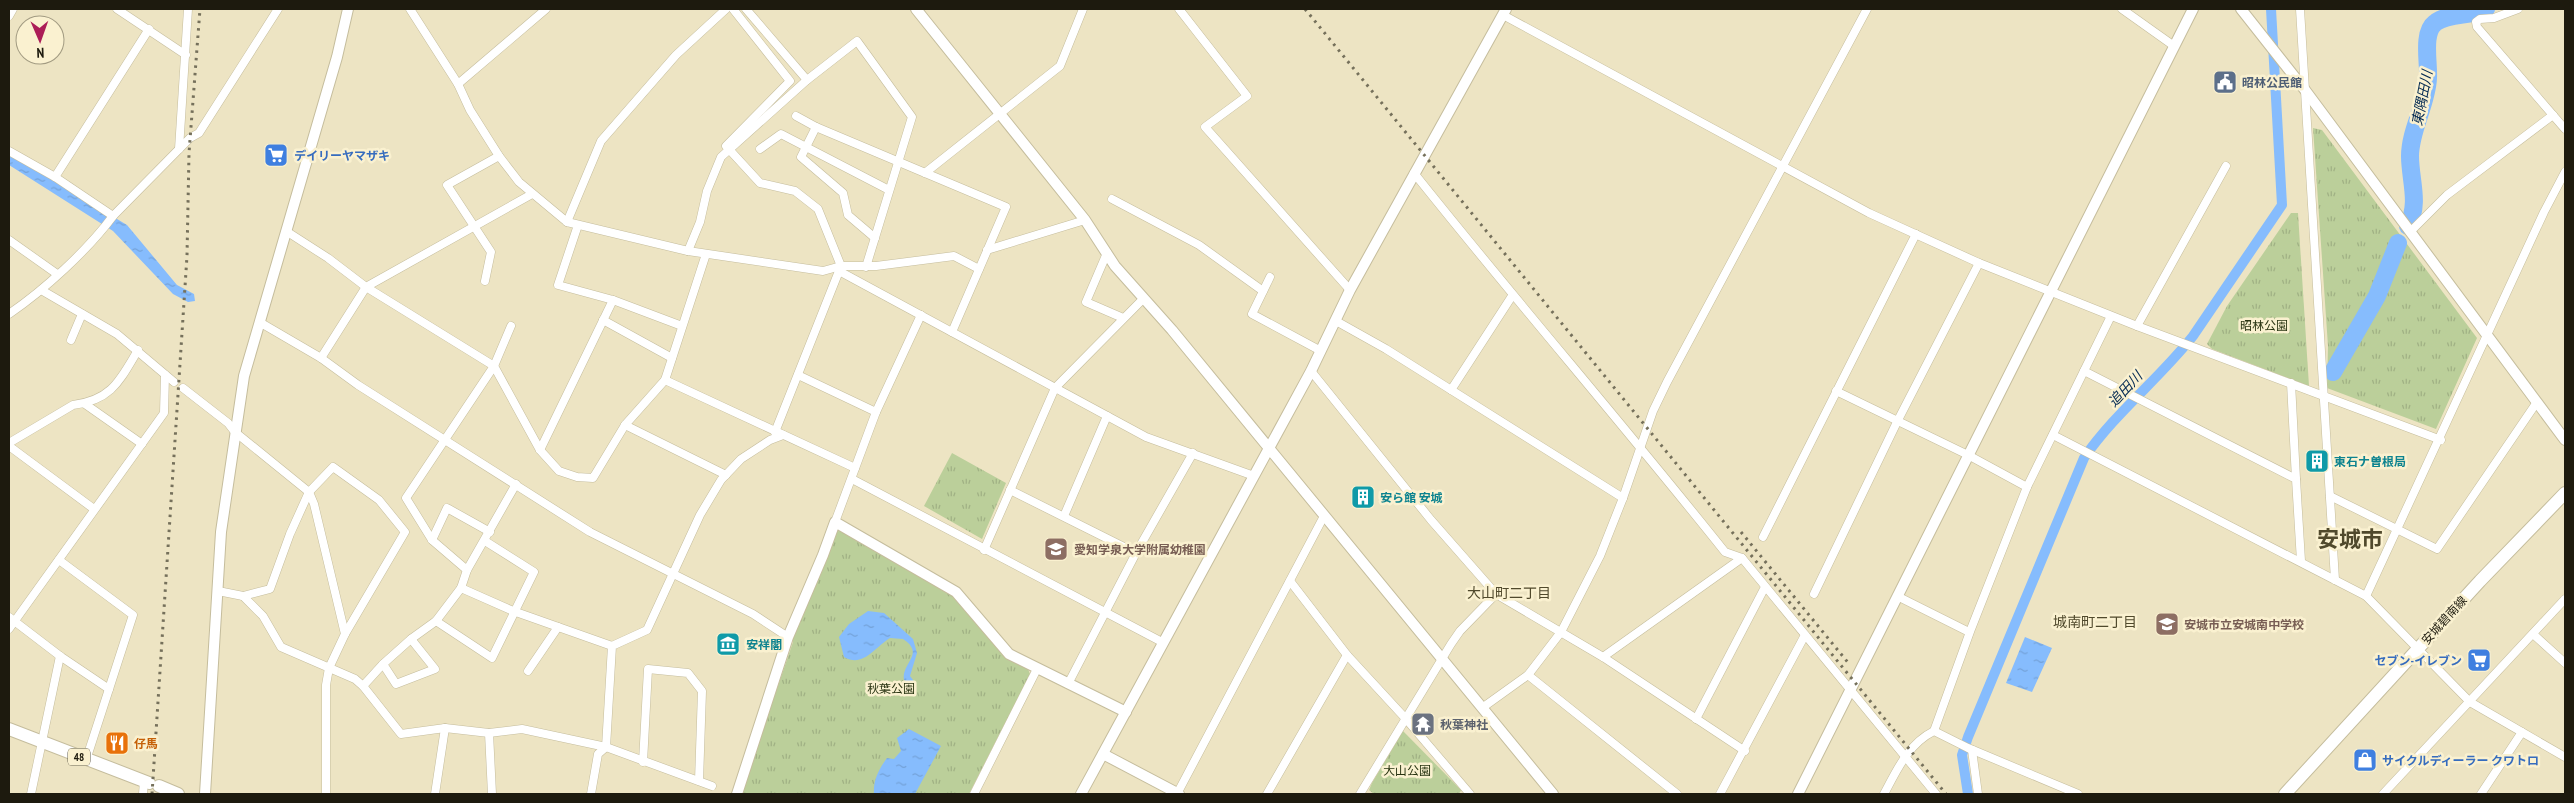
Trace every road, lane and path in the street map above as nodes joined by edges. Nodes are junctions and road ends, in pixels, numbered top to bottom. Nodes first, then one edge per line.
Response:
1 (13, 9) edge
2 (117, 9) edge
3 (188, 9) edge
4 (278, 9) edge
5 (348, 9) edge
6 (410, 9) edge
7 (546, 9) edge
8 (726, 9) edge
9 (733, 9) edge
10 (746, 9) edge
11 (916, 9) edge
12 (1083, 9) edge
13 (1179, 9) edge
14 (1866, 9) edge
15 (2122, 9) edge
16 (2193, 9) edge
17 (2241, 9) edge
18 (2300, 9) edge
19 (2518, 9) edge
20 (1505, 12) edge
21 (9, 16) edge
22 (148, 29) junction
23 (2174, 46) junction
24 (186, 55) junction
25 (807, 80) junction
26 (458, 84) junction
27 (2305, 90) junction
28 (771, 101) junction
29 (778, 108) junction
30 (2553, 115) junction
31 (796, 116) dead end
32 (1001, 116) junction
33 (816, 127) junction
34 (2565, 128) edge
35 (806, 148) junction
36 (179, 149) junction
37 (760, 149) dead end
38 (729, 150) junction
39 (9, 151) edge
40 (499, 156) junction
41 (898, 162) junction
42 (1782, 165) junction
43 (2226, 166) dead end
44 (2565, 172) edge
45 (925, 173) junction
46 (1414, 174) junction
47 (55, 177) junction
48 (889, 190) junction
49 (532, 194) junction
50 (1112, 198) dead end
51 (113, 216) junction
52 (1085, 220) junction
53 (567, 222) junction
54 (578, 225) junction
55 (474, 227) junction
56 (286, 231) junction
57 (2410, 232) junction
58 (1916, 234) junction
59 (875, 238) junction
60 (9, 240) edge
61 (987, 250) junction
62 (688, 251) junction
63 (1107, 253) junction
64 (706, 254) junction
65 (1979, 263) junction
66 (866, 267) junction
67 (840, 269) junction
68 (979, 269) junction
69 (57, 274) junction
70 (1270, 277) dead end
71 (485, 281) dead end
72 (366, 287) junction
73 (1350, 290) junction
74 (43, 291) junction
75 (1263, 291) junction
76 (2050, 293) junction
77 (1512, 296) junction
78 (1143, 299) junction
79 (613, 300) junction
80 (9, 314) edge
81 (82, 314) junction
82 (921, 315) junction
83 (2111, 316) junction
84 (1123, 318) junction
85 (603, 320) junction
86 (1336, 321) junction
87 (261, 323) junction
88 (511, 326) dead end
89 (682, 326) junction
90 (2137, 326) junction
91 (952, 332) junction
92 (2488, 336) junction
93 (71, 340) dead end
94 (138, 350) junction
95 (1321, 352) junction
96 (321, 358) junction
97 (672, 358) junction
98 (494, 366) junction
99 (1311, 371) junction
100 (2084, 371) junction
101 (165, 375) junction
102 (798, 375) junction
103 (665, 380) junction
104 (174, 382) dead end
105 (2291, 383) junction
106 (183, 388) dead end
107 (1055, 388) junction
108 (1450, 390) junction
109 (1836, 391) junction
110 (2323, 395) junction
111 (2537, 402) junction
112 (85, 404) junction
113 (876, 412) junction
114 (1107, 416) junction
115 (1897, 422) junction
116 (625, 425) junction
117 (235, 432) junction
118 (775, 432) junction
119 (783, 435) junction
120 (2053, 435) junction
121 (444, 439) junction
122 (2441, 440) junction
123 (2565, 440) edge
124 (9, 444) edge
125 (142, 444) junction
126 (1641, 447) junction
127 (1268, 449) junction
128 (540, 450) junction
129 (1193, 453) junction
130 (1968, 454) junction
131 (855, 468) junction
132 (726, 475) junction
133 (1254, 476) junction
134 (852, 479) junction
135 (2296, 479) junction
136 (516, 484) junction
137 (2027, 487) junction
138 (1010, 490) junction
139 (309, 492) junction
140 (2565, 493) edge
141 (2330, 496) junction
142 (1623, 498) junction
143 (94, 509) junction
144 (1064, 516) junction
145 (1324, 516) junction
146 (834, 522) junction
147 (2399, 530) junction
148 (490, 532) junction
149 (1763, 537) dead end
150 (432, 540) junction
151 (485, 542) junction
152 (984, 550) junction
153 (1136, 553) junction
154 (1742, 558) junction
155 (59, 560) junction
156 (2301, 561) junction
157 (468, 570) junction
158 (674, 574) junction
159 (2335, 580) junction
160 (1290, 581) junction
161 (1765, 587) junction
162 (461, 588) junction
163 (218, 591) junction
164 (1496, 594) junction
165 (1814, 594) dead end
166 (243, 596) junction
167 (1897, 596) junction
168 (2366, 596) junction
169 (2565, 599) edge
170 (513, 611) junction
171 (1105, 613) junction
172 (12, 619) edge
173 (436, 621) junction
174 (558, 627) junction
175 (9, 629) edge
176 (1561, 632) junction
177 (1969, 632) junction
178 (345, 634) junction
179 (2533, 634) junction
180 (1805, 635) junction
181 (788, 637) junction
182 (411, 639) junction
183 (1162, 642) junction
184 (612, 646) junction
185 (2418, 648) junction
186 (1347, 655) junction
187 (60, 656) junction
188 (1603, 658) junction
189 (1442, 661) junction
190 (2565, 663) edge
191 (383, 664) junction
192 (329, 668) junction
193 (1036, 669) junction
194 (528, 672) dead end
195 (1528, 675) junction
196 (1068, 684) junction
197 (363, 686) junction
198 (109, 689) junction
199 (1850, 690) junction
200 (2470, 702) junction
201 (1482, 708) junction
202 (1126, 712) junction
203 (1406, 719) junction
204 (1696, 719) junction
205 (445, 728) junction
206 (9, 729) edge
207 (1934, 731) junction
208 (2522, 732) junction
209 (489, 733) junction
210 (41, 741) junction
211 (606, 747) junction
212 (1967, 748) junction
213 (1745, 751) junction
214 (1103, 754) junction
215 (1904, 756) junction
216 (2565, 757) edge
217 (86, 760) junction
218 (643, 762) junction
219 (698, 781) junction
220 (149, 786) edge
221 (712, 786) dead end
222 (1362, 793) edge
223 (31, 794) edge
224 (178, 794) edge
225 (205, 794) edge
226 (326, 794) edge
227 (436, 794) edge
228 (492, 794) edge
229 (591, 794) edge
230 (737, 794) edge
231 (974, 794) edge
232 (1081, 794) edge
233 (1178, 794) edge
234 (1267, 794) edge
235 (1468, 794) edge
236 (1553, 794) edge
237 (1677, 794) edge
238 (1720, 794) edge
239 (1798, 794) edge
240 (1884, 794) edge
241 (1936, 794) edge
242 (1978, 794) edge
243 (2078, 794) edge
244 (2284, 794) edge
245 (2383, 794) edge
246 (2481, 794) edge

1 - 21 street
2 - 22 street
3 - 24 street
4 - 36 street
5 - 56 street
6 - 26 street
7 - 26 street
8 - 53 street
9 - 28 street
10 - 25 street
11 - 32 street
12 - 32 street
13 - 73 street
14 - 42 street
15 - 23 street
16 - 23 street
17 - 27 street
18 - 27 street
19 - 30 street
20 - 42 street
20 - 46 street
22 - 24 street
22 - 47 street
23 - 76 street
24 - 36 street
25 - 29 street
25 - 41 street
26 - 40 street
27 - 57 street
27 - 110 street
28 - 29 street
28 - 38 street
29 - 38 street
30 - 34 street
30 - 57 street
31 - 33 street
32 - 45 street
32 - 52 street
33 - 35 street
33 - 41 street
35 - 37 street
35 - 48 street
35 - 59 street
36 - 51 street
38 - 62 street
38 - 67 street
39 - 47 street
40 - 49 street
40 - 55 street
41 - 45 street
41 - 48 street
42 - 58 street
42 - 126 street
43 - 90 street
44 - 92 street
45 - 61 street
46 - 73 street
46 - 77 street
47 - 51 street
48 - 59 street
49 - 53 street
49 - 55 street
50 - 75 street
51 - 69 street
52 - 61 street
52 - 63 street
53 - 54 street
54 - 62 street
54 - 79 street
55 - 71 street
55 - 72 street
56 - 72 street
56 - 87 street
57 - 92 street
58 - 65 street
58 - 109 street
59 - 66 street
60 - 69 street
61 - 68 street
62 - 64 street
63 - 78 street
63 - 84 street
64 - 67 street
64 - 89 street
65 - 76 street
65 - 115 street
66 - 67 street
66 - 68 street
67 - 82 street
67 - 102 street
68 - 91 street
69 - 74 street
70 - 75 street
72 - 96 street
72 - 98 street
73 - 86 street
74 - 80 street
74 - 81 street
75 - 95 street
76 - 83 street
76 - 130 street
77 - 108 street
77 - 126 street
78 - 84 street
78 - 127 street
79 - 85 street
79 - 89 street
81 - 93 street
81 - 94 street
82 - 91 street
82 - 113 street
83 - 90 street
83 - 100 street
84 - 107 street
85 - 97 street
85 - 128 street
86 - 95 street
86 - 108 street
87 - 96 street
87 - 117 street
88 - 98 street
89 - 97 street
90 - 105 street
91 - 107 street
92 - 111 street
92 - 122 street
94 - 101 street
94 - 112 street
95 - 99 street
96 - 121 street
97 - 103 street
98 - 121 street
98 - 128 street
99 - 127 street
99 - 164 street
100 - 120 street
100 - 135 street
101 - 104 street
101 - 125 street
102 - 113 street
102 - 118 street
103 - 116 street
103 - 118 street
105 - 110 street
105 - 135 street
106 - 117 street
107 - 114 street
107 - 138 street
108 - 142 street
109 - 115 street
109 - 149 street
110 - 122 street
110 - 141 street
111 - 123 street
111 - 147 street
112 - 124 street
112 - 125 street
113 - 131 street
114 - 129 street
114 - 144 street
115 - 130 street
115 - 165 street
116 - 128 street
116 - 132 street
117 - 139 street
117 - 163 street
118 - 119 street
119 - 131 street
119 - 132 street
120 - 137 street
120 - 156 street
121 - 136 street
121 - 150 street
122 - 147 street
124 - 143 street
125 - 143 street
126 - 142 street
126 - 154 street
127 - 133 street
127 - 145 street
129 - 133 street
129 - 153 street
130 - 137 street
130 - 167 street
131 - 134 street
132 - 158 street
133 - 183 street
134 - 146 street
134 - 152 street
135 - 156 street
136 - 148 street
136 - 158 street
137 - 177 street
138 - 144 street
138 - 152 street
139 - 166 street
139 - 178 street
139 - 178 street
140 - 185 main road, 安城碧南線
141 - 147 street
141 - 159 street
142 - 176 street
143 - 155 street
144 - 153 street
145 - 160 street
145 - 189 street
146 - 181 street
146 - 193 street
147 - 168 street
148 - 150 street
148 - 151 street
150 - 157 street
151 - 157 street
151 - 170 street
152 - 171 street
153 - 171 street
154 - 161 street
154 - 188 street
155 - 172 street
155 - 198 street
156 - 159 street
157 - 162 street
158 - 181 street
158 - 184 street
159 - 168 street
160 - 186 street
160 - 233 street
161 - 180 street
161 - 204 street
162 - 170 street
162 - 173 street
163 - 166 street
163 - 225 street
164 - 176 street
164 - 189 street
166 - 192 street
167 - 177 street
167 - 199 street
168 - 185 street
169 - 179 street
170 - 173 street
170 - 174 street
171 - 183 street
171 - 196 street
172 - 175 street
172 - 187 street
173 - 182 street
174 - 184 street
174 - 194 street
176 - 188 street
176 - 195 street
177 - 207 street
178 - 192 street
179 - 190 street
179 - 200 street
180 - 199 street
180 - 213 street
181 - 230 street
182 - 191 street
182 - 191 street
183 - 202 street
184 - 211 street
185 - 200 street
185 - 244 main road, 安城碧南線
186 - 203 street
186 - 234 street
187 - 198 street
187 - 210 street
188 - 204 street
189 - 201 street
189 - 203 street
191 - 197 street
192 - 197 street
192 - 226 street
193 - 196 street
193 - 231 street
195 - 201 street
195 - 237 street
196 - 202 street
197 - 205 street
198 - 217 street
199 - 215 street
199 - 239 street
200 - 208 street
200 - 245 street
201 - 236 street
202 - 214 street
203 - 222 street
203 - 235 street
204 - 213 street
205 - 209 street
205 - 227 street
206 - 210 main road, 48
207 - 212 street
207 - 215 street
208 - 216 street
208 - 246 street
209 - 211 street
209 - 228 street
210 - 217 main road, 48
210 - 223 street
211 - 218 street
211 - 229 street
212 - 242 street
212 - 243 street
213 - 238 street
214 - 232 street
214 - 233 street
215 - 240 street
215 - 241 street
217 - 220 main road, 48
218 - 219 street
218 - 219 street
219 - 221 street
220 - 224 main road, 48

